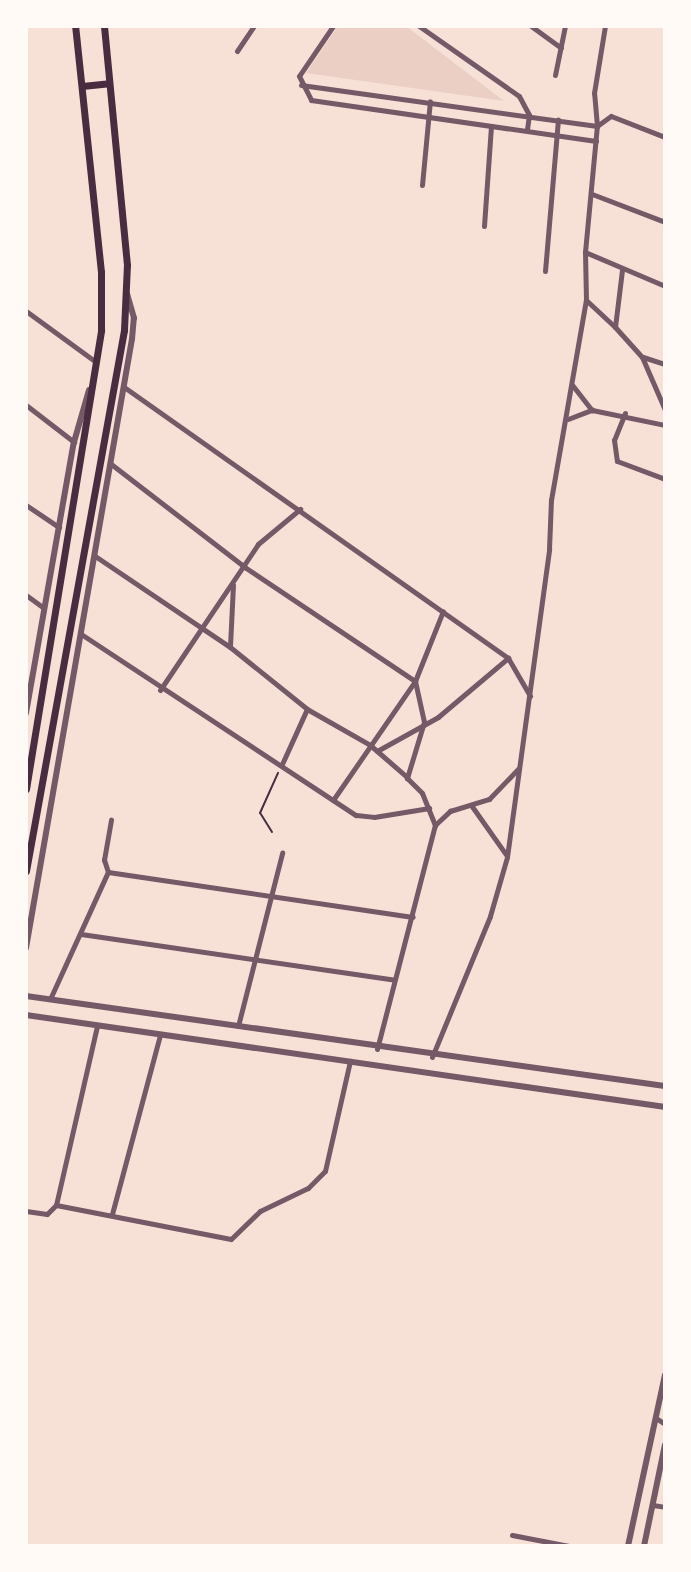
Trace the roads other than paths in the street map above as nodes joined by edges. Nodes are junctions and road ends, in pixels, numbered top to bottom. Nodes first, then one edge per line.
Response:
1 (75, 26) edge
2 (104, 26) edge
3 (254, 26) edge
4 (333, 26) edge
5 (419, 26) edge
6 (531, 26) edge
7 (565, 26) edge
8 (605, 26) edge
9 (561, 48) junction
10 (237, 51) dead end
11 (555, 75) dead end
12 (109, 83) junction
13 (301, 85) junction
14 (82, 86) junction
15 (430, 101) junction
16 (529, 115) junction
17 (428, 117) junction
18 (558, 120) junction
19 (491, 126) junction
20 (597, 126) junction
21 (527, 130) junction
22 (556, 135) junction
23 (665, 137) edge
24 (596, 141) junction
25 (422, 185) dead end
26 (592, 194) junction
27 (665, 222) edge
28 (484, 226) dead end
29 (585, 252) junction
30 (622, 270) junction
31 (545, 271) dead end
32 (665, 286) edge
33 (127, 294) junction
34 (586, 300) junction
35 (26, 311) edge
36 (615, 327) junction
37 (642, 357) junction
38 (96, 362) junction
39 (665, 364) edge
40 (92, 383) junction
41 (572, 385) junction
42 (124, 387) junction
43 (26, 405) edge
44 (592, 410) junction
45 (665, 410) edge
46 (625, 413) junction
47 (567, 420) junction
48 (665, 425) edge
49 (74, 442) junction
50 (111, 464) junction
51 (665, 479) edge
52 (26, 505) edge
53 (300, 509) junction
54 (59, 527) junction
55 (95, 556) junction
56 (246, 568) junction
57 (233, 585) junction
58 (26, 595) edge
59 (44, 608) junction
60 (443, 611) junction
61 (201, 627) junction
62 (81, 634) junction
63 (230, 647) junction
64 (508, 658) junction
65 (415, 681) junction
66 (159, 690) junction
67 (530, 696) junction
68 (307, 709) junction
69 (26, 713) edge
70 (424, 722) junction
71 (370, 745) junction
72 (377, 751) junction
73 (282, 764) junction
74 (519, 768) junction
75 (407, 778) junction
76 (26, 789) edge
77 (333, 800) junction
78 (471, 805) junction
79 (429, 808) junction
80 (111, 820) dead end
81 (435, 825) junction
82 (282, 853) dead end
83 (507, 857) junction
84 (26, 871) edge
85 (108, 872) junction
86 (272, 897) junction
87 (413, 917) junction
88 (81, 934) junction
89 (26, 948) edge
90 (255, 959) junction
91 (395, 980) junction
92 (26, 996) edge
93 (50, 999) junction
94 (26, 1015) edge
95 (97, 1026) junction
96 (238, 1027) junction
97 (160, 1035) junction
98 (377, 1049) junction
99 (432, 1057) junction
100 (350, 1061) junction
101 (665, 1086) edge
102 (665, 1107) edge
103 (56, 1205) junction
104 (26, 1211) edge
105 (112, 1214) junction
106 (665, 1375) edge
107 (655, 1417) junction
108 (665, 1424) edge
109 (665, 1445) edge
110 (653, 1505) junction
111 (665, 1507) edge
112 (512, 1535) dead end
113 (569, 1546) edge
114 (628, 1546) edge
115 (644, 1546) edge

1 - 14 main road
2 - 12 main road
3 - 10 street
4 - 13 street
5 - 16 street
6 - 9 street
7 - 9 street
8 - 20 street
9 - 11 street
12 - 14 main road
12 - 33 main road
13 - 15 street
13 - 17 street
14 - 38 main road
15 - 16 street
15 - 17 street
16 - 18 street
16 - 21 street
17 - 19 street
17 - 25 street
18 - 20 street
18 - 22 street
19 - 21 street
19 - 28 street
20 - 23 street
20 - 24 street
21 - 22 street
22 - 24 street
22 - 31 street
24 - 26 street
26 - 27 street
26 - 29 street
29 - 30 street
29 - 34 street
30 - 32 street
30 - 36 street
33 - 42 street
33 - 84 main road
34 - 36 street
34 - 41 street
35 - 38 street
36 - 37 street
37 - 39 street
37 - 45 street
38 - 40 main road
40 - 49 street
40 - 76 main road
41 - 44 street
41 - 47 street
42 - 50 street
42 - 53 street
43 - 49 street
44 - 46 street
44 - 47 street
46 - 48 street
46 - 51 street
47 - 67 street
49 - 54 street
50 - 55 street
50 - 56 street
52 - 54 street
53 - 56 street
53 - 60 street
54 - 59 street
55 - 61 street
55 - 62 street
56 - 57 street
56 - 65 street
57 - 61 street
57 - 63 street
58 - 59 street
59 - 69 street
60 - 64 street
60 - 65 street
61 - 63 street
61 - 66 street
62 - 66 street
62 - 89 street
63 - 68 street
64 - 67 street
64 - 70 street
65 - 70 street
65 - 71 street
66 - 73 street
67 - 74 street
68 - 71 street
68 - 73 street
70 - 72 street
70 - 75 street
71 - 72 street
71 - 77 street
72 - 75 street
73 - 77 street
74 - 78 street
74 - 83 street
75 - 79 street
77 - 79 street
78 - 81 street
78 - 83 street
79 - 81 street
80 - 85 street
81 - 87 street
82 - 86 street
83 - 99 street
85 - 86 street
85 - 88 street
86 - 87 street
86 - 90 street
87 - 91 street
88 - 90 street
88 - 93 street
90 - 91 street
90 - 96 street
91 - 98 street
92 - 93 street
93 - 96 street
94 - 95 street
95 - 97 street
95 - 103 street
96 - 98 street
97 - 100 street
97 - 105 street
98 - 99 street
99 - 101 street
100 - 102 street
100 - 105 street
103 - 104 street
103 - 105 street
106 - 107 street
107 - 108 street
107 - 114 street
109 - 110 street
110 - 111 street
110 - 115 street
112 - 113 street

